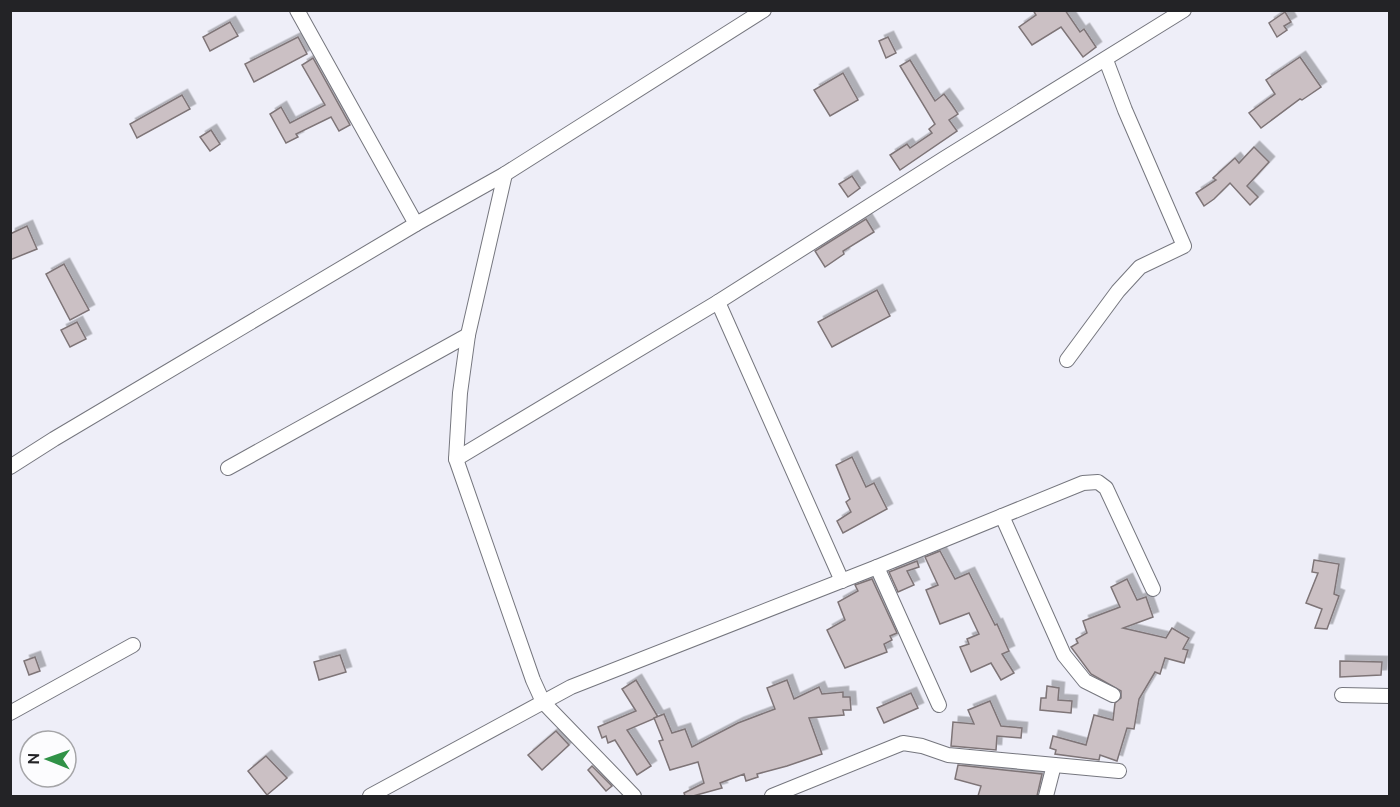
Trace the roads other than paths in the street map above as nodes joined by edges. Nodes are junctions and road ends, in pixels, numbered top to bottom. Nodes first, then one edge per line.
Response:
1 (297, 10) edge
2 (764, 10) edge
3 (1184, 10) edge
4 (1106, 60) junction
5 (505, 174) junction
6 (416, 224) junction
7 (718, 302) junction
8 (468, 335) junction
9 (1067, 360) dead end
10 (456, 459) junction
11 (10, 467) edge
12 (228, 468) dead end
13 (1002, 516) junction
14 (877, 567) junction
15 (842, 581) junction
16 (1153, 589) dead end
17 (133, 645) dead end
18 (1342, 694) dead end
19 (1113, 695) dead end
20 (1389, 696) edge
21 (543, 702) junction
22 (939, 705) dead end
23 (10, 713) edge
24 (1054, 765) junction
25 (1119, 771) dead end
26 (370, 796) edge
27 (634, 796) edge
28 (772, 796) edge
29 (1046, 796) edge

1 - 6 street
2 - 5 street
3 - 4 street
4 - 7 street
4 - 9 street
5 - 6 street
5 - 8 street
6 - 11 street
7 - 10 street
7 - 15 street
8 - 10 street
8 - 12 street
10 - 21 street
13 - 14 street
13 - 16 street
13 - 19 street
14 - 15 street
14 - 22 street
15 - 21 street
17 - 23 street
18 - 20 street
21 - 26 street
21 - 27 street
24 - 25 street
24 - 28 street
24 - 29 street

